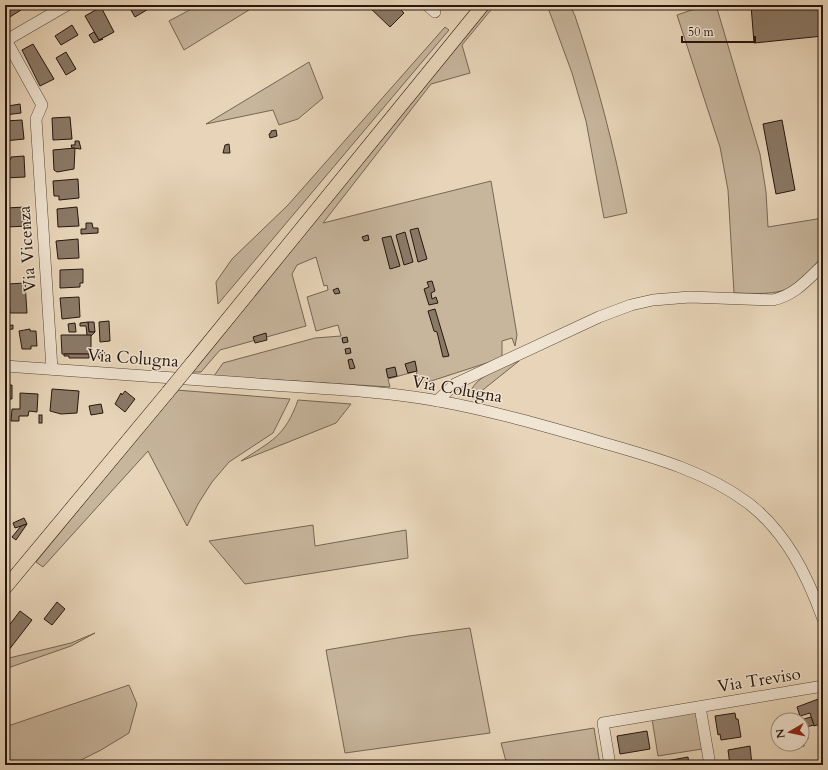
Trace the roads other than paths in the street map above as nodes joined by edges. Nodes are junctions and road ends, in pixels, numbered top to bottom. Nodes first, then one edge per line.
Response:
1 (67, 5) edge
2 (483, 5) edge
3 (6, 40) edge
4 (823, 265) edge
5 (5, 366) edge
6 (52, 369) junction
7 (437, 401) junction
8 (5, 588) edge
9 (823, 619) edge
10 (823, 686) edge
11 (700, 707) junction
12 (610, 765) edge
13 (710, 765) edge

1 - 3 street
2 - 8 main road, bridge
3 - 6 street, Via Vicenza
4 - 7 street
5 - 6 street, Via Colugna
6 - 7 street, Via Colugna
7 - 9 street, Via Colugna
10 - 11 street, Via Treviso
11 - 12 street, Via Treviso
11 - 13 street, Via Treviso

